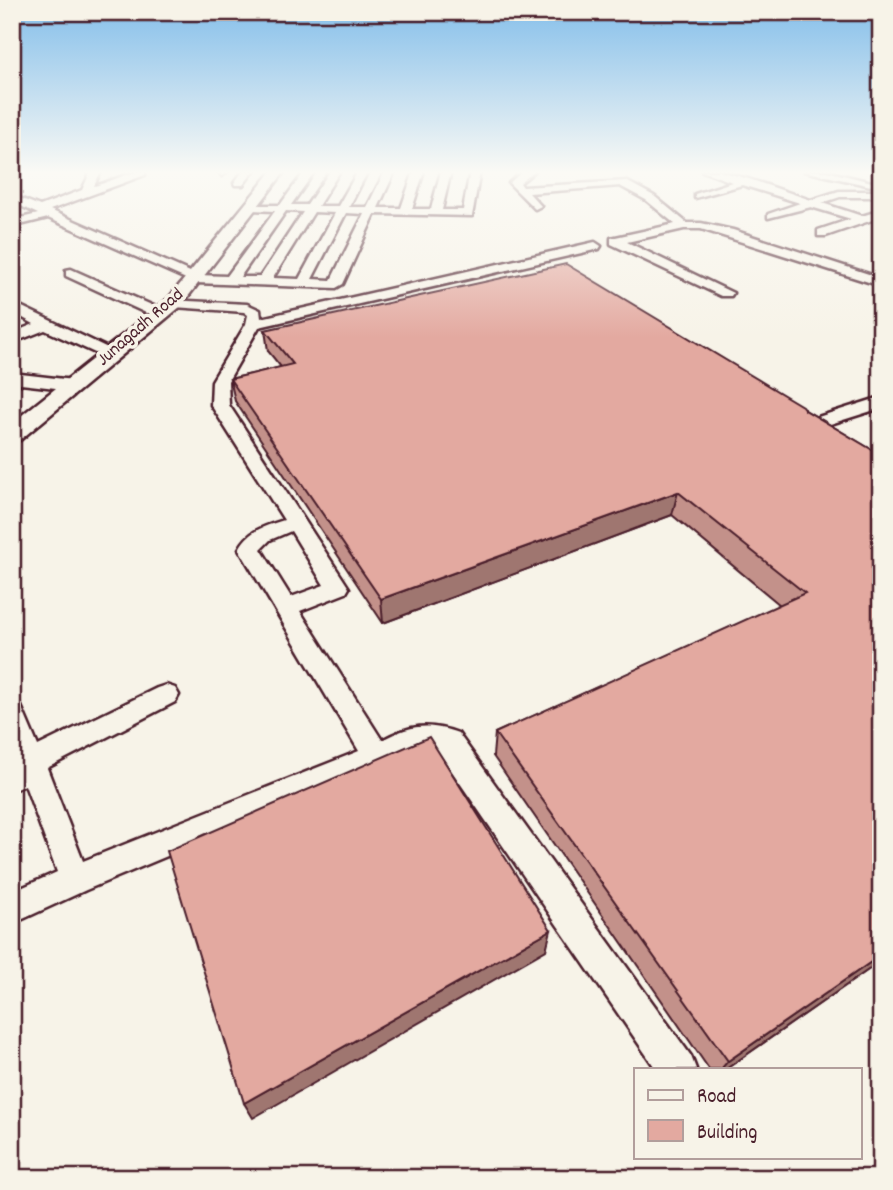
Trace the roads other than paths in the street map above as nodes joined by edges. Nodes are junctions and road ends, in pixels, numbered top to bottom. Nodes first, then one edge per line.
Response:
1 (69, 227) edge
2 (228, 227) edge
3 (235, 227) edge
4 (272, 227) edge
5 (300, 227) edge
6 (333, 227) edge
7 (362, 227) edge
8 (682, 227) edge
9 (703, 227) edge
10 (840, 227) edge
11 (822, 233) dead end
12 (594, 246) dead end
13 (547, 257) junction
14 (570, 271) edge
15 (71, 273) dead end
16 (231, 280) junction
17 (188, 282) junction
18 (264, 282) junction
19 (881, 282) edge
20 (303, 283) junction
21 (726, 293) dead end
22 (174, 303) junction
23 (12, 306) edge
24 (151, 310) junction
25 (253, 324) junction
26 (46, 326) junction
27 (12, 339) edge
28 (105, 353) junction
29 (12, 378) edge
30 (34, 380) junction
31 (65, 384) junction
32 (12, 392) edge
33 (881, 402) edge
34 (794, 409) edge
35 (12, 422) edge
36 (12, 435) edge
37 (295, 523) junction
38 (285, 608) junction
39 (166, 695) dead end
40 (13, 719) edge
41 (377, 756) junction
42 (22, 771) edge
43 (75, 879) junction
44 (12, 908) edge
45 (677, 1068) edge

1 - 17 street
2 - 17 main road
3 - 17 main road, Junagadh Road
4 - 16 street
5 - 18 street
6 - 20 street
7 - 20 street
8 - 21 street
9 - 19 street
10 - 11 street
12 - 13 street
13 - 14 street
13 - 25 street
15 - 24 street
16 - 17 street
16 - 18 street
17 - 22 main road, Junagadh Road
17 - 24 main road
18 - 20 street
22 - 25 street
22 - 28 main road, Junagadh Road
23 - 26 street
24 - 28 main road
25 - 37 street
26 - 27 street
26 - 28 street
28 - 31 main road, Junagadh Road
29 - 30 street
30 - 31 street
30 - 32 street
31 - 35 main road
31 - 36 main road, Junagadh Road
33 - 34 street
37 - 38 street
37 - 38 street
38 - 41 street
39 - 42 street
40 - 42 street
41 - 43 street
41 - 45 street
42 - 43 street
43 - 44 street

